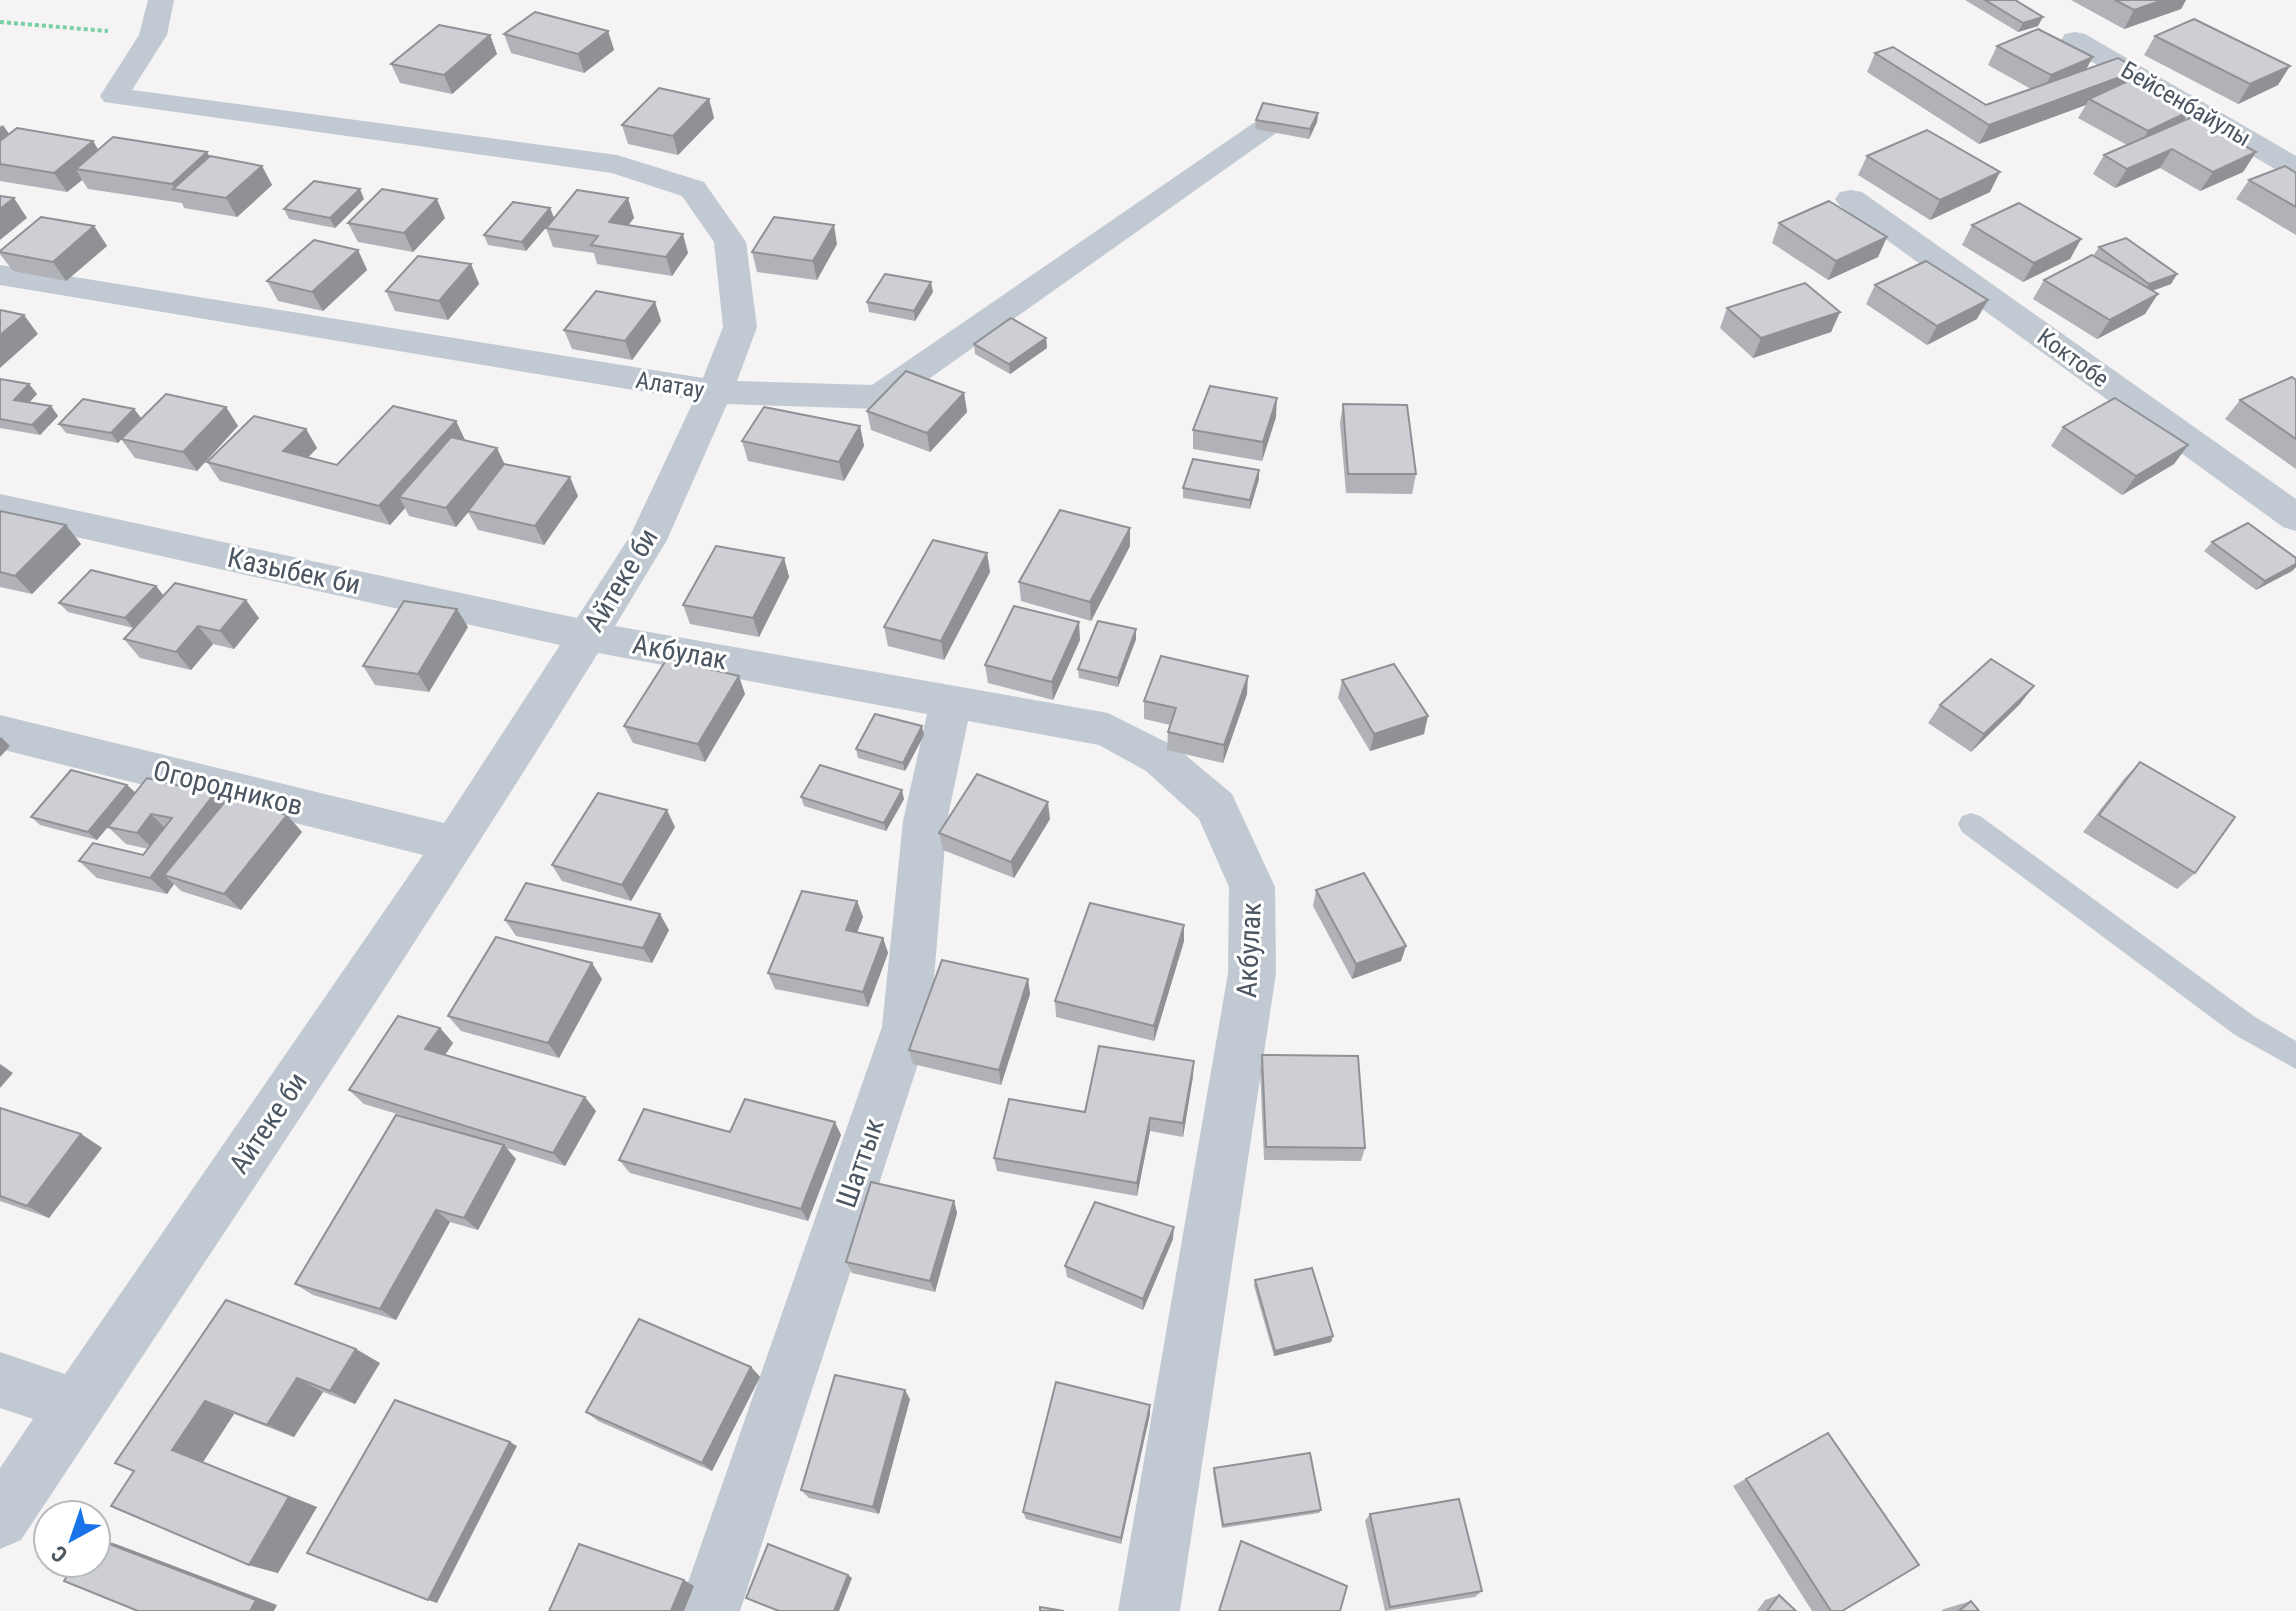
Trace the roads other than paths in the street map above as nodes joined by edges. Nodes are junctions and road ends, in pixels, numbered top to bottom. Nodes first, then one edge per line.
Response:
1 (157, 17) edge
2 (2075, 40) dead end
3 (1265, 128) edge
4 (2296, 169) edge
5 (1851, 199) dead end
6 (0, 275) edge
7 (715, 392) junction
8 (0, 507) edge
9 (2296, 518) edge
10 (588, 636) junction
11 (951, 701) junction
12 (0, 732) edge
13 (1971, 824) dead end
14 (455, 844) junction
15 (2296, 1056) edge
16 (0, 1380) edge
17 (77, 1406) junction
18 (0, 1519) edge
19 (709, 1611) edge
20 (1149, 1611) edge

1 - 7 street, Айтеке би
2 - 4 street, Бейсенбайулы
3 - 7 street, Алатау
5 - 9 street, Коктобе
6 - 7 street, Алатау
7 - 10 street, Айтеке би
8 - 10 street, Казыбек би
10 - 11 street, Акбулак
10 - 14 street, Айтеке би
11 - 19 street, Шаттык
11 - 20 street, Акбулак
12 - 14 street, Огородников
13 - 15 lane
14 - 17 street, Айтеке би
16 - 17 street
17 - 18 street, Айтеке би

